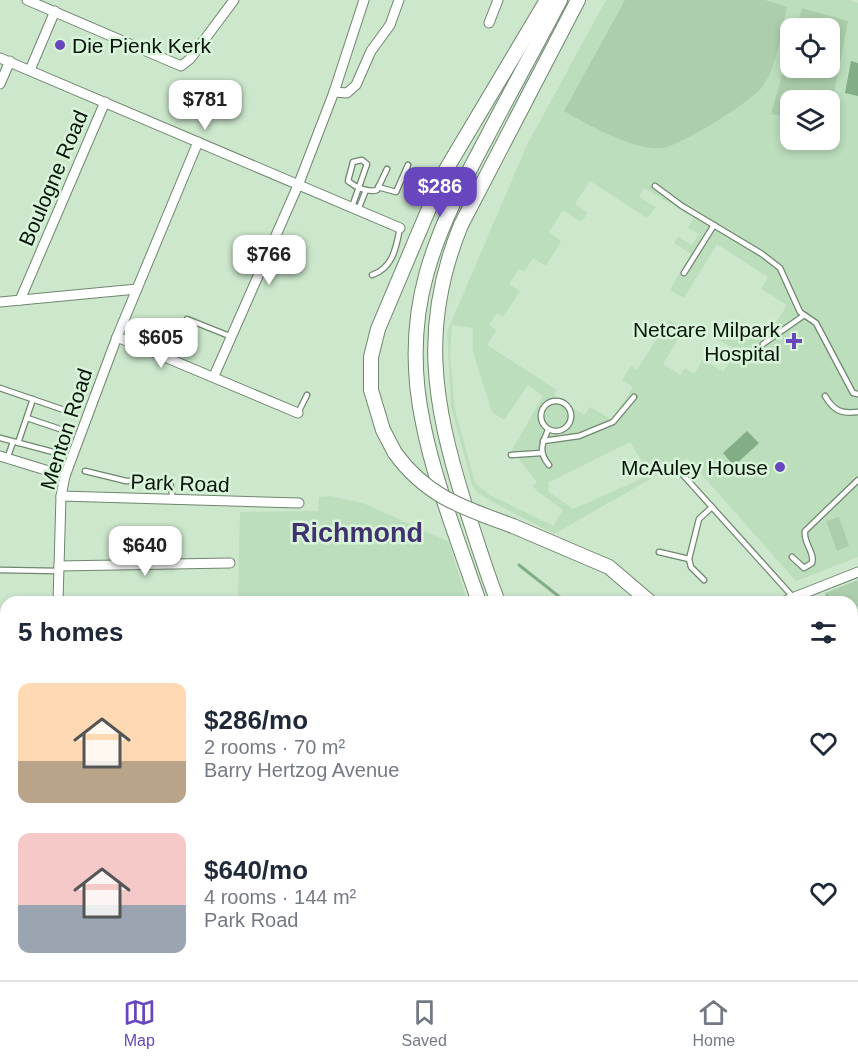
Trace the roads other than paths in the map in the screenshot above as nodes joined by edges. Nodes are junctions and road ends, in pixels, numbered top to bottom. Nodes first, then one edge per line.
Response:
1 (27, 0) edge
2 (234, 0) edge
3 (364, 0) edge
4 (399, 0) edge
5 (498, 0) edge
6 (548, 0) edge
7 (560, 0) edge
8 (578, 0) edge
9 (55, 11) junction
10 (489, 23) dead end
11 (0, 58) edge
12 (10, 62) junction
13 (30, 70) junction
14 (0, 84) edge
15 (334, 92) junction
16 (105, 102) junction
17 (198, 142) junction
18 (408, 165) dead end
19 (387, 168) dead end
20 (299, 183) junction
21 (655, 186) dead end
22 (360, 188) junction
23 (378, 188) junction
24 (366, 190) junction
25 (355, 208) junction
26 (714, 225) junction
27 (400, 228) joint
28 (684, 273) dead end
29 (372, 276) dead end
30 (137, 289) junction
31 (20, 300) junction
32 (0, 302) edge
33 (803, 316) junction
34 (188, 319) dead end
35 (117, 337) junction
36 (232, 337) junction
37 (763, 344) dead end
38 (214, 376) junction
39 (0, 388) edge
40 (307, 394) dead end
41 (858, 394) edge
42 (825, 396) dead end
43 (634, 397) dead end
44 (33, 399) junction
45 (67, 411) dead end
46 (858, 412) edge
47 (298, 413) joint
48 (27, 418) junction
49 (548, 430) junction
50 (66, 431) dead end
51 (0, 438) edge
52 (543, 441) junction
53 (15, 442) junction
54 (57, 453) dead end
55 (541, 453) junction
56 (512, 455) dead end
57 (4, 458) edge
58 (549, 465) dead end
59 (675, 466) dead end
60 (85, 471) dead end
61 (65, 476) junction
62 (858, 480) edge
63 (61, 496) junction
64 (173, 501) junction
65 (299, 503) dead end
66 (712, 507) junction
67 (659, 552) dead end
68 (792, 557) dead end
69 (689, 559) junction
70 (230, 563) dead end
71 (59, 569) junction
72 (0, 570) edge
73 (858, 572) edge
74 (704, 580) dead end
75 (58, 596) edge
76 (477, 596) edge
77 (496, 596) edge
78 (643, 596) edge
79 (793, 596) edge
80 (797, 596) edge

1 - 9 street
2 - 9 street
3 - 15 street
4 - 15 street
5 - 10 street
6 - 78 main road, bridge
7 - 76 main road
8 - 77 main road
9 - 13 street
11 - 12 street
12 - 13 street
12 - 14 street
13 - 16 street
15 - 20 street
16 - 17 street
16 - 31 street, Boulogne Road
17 - 20 street
17 - 30 street, Menton Road
18 - 23 lane
19 - 23 lane
20 - 25 street
20 - 36 street
21 - 26 lane
22 - 22 lane
22 - 24 lane
22 - 25 lane
23 - 24 lane
24 - 25 lane
25 - 27 street
26 - 28 lane
26 - 33 lane
27 - 29 lane
30 - 31 street
30 - 35 street, Menton Road
31 - 32 street
33 - 37 lane
33 - 41 lane
34 - 36 lane
35 - 38 street
35 - 61 street, Menton Road
36 - 38 street
38 - 47 street
39 - 44 lane
40 - 47 lane
42 - 46 lane
43 - 52 lane
44 - 45 lane
44 - 48 lane
48 - 50 lane
48 - 53 lane
49 - 49 lane
49 - 52 lane
51 - 53 lane
52 - 55 lane
53 - 54 lane
53 - 57 lane
55 - 56 lane
55 - 58 lane
57 - 61 street
59 - 66 lane
60 - 64 lane
61 - 63 street, Menton Road
62 - 68 lane
63 - 64 street, Park Road
63 - 71 street, Menton Road
64 - 65 street, Park Road
66 - 69 lane
66 - 79 lane
67 - 69 lane
69 - 74 lane
70 - 71 street
71 - 72 lane
71 - 75 street, Menton Road
73 - 80 street

